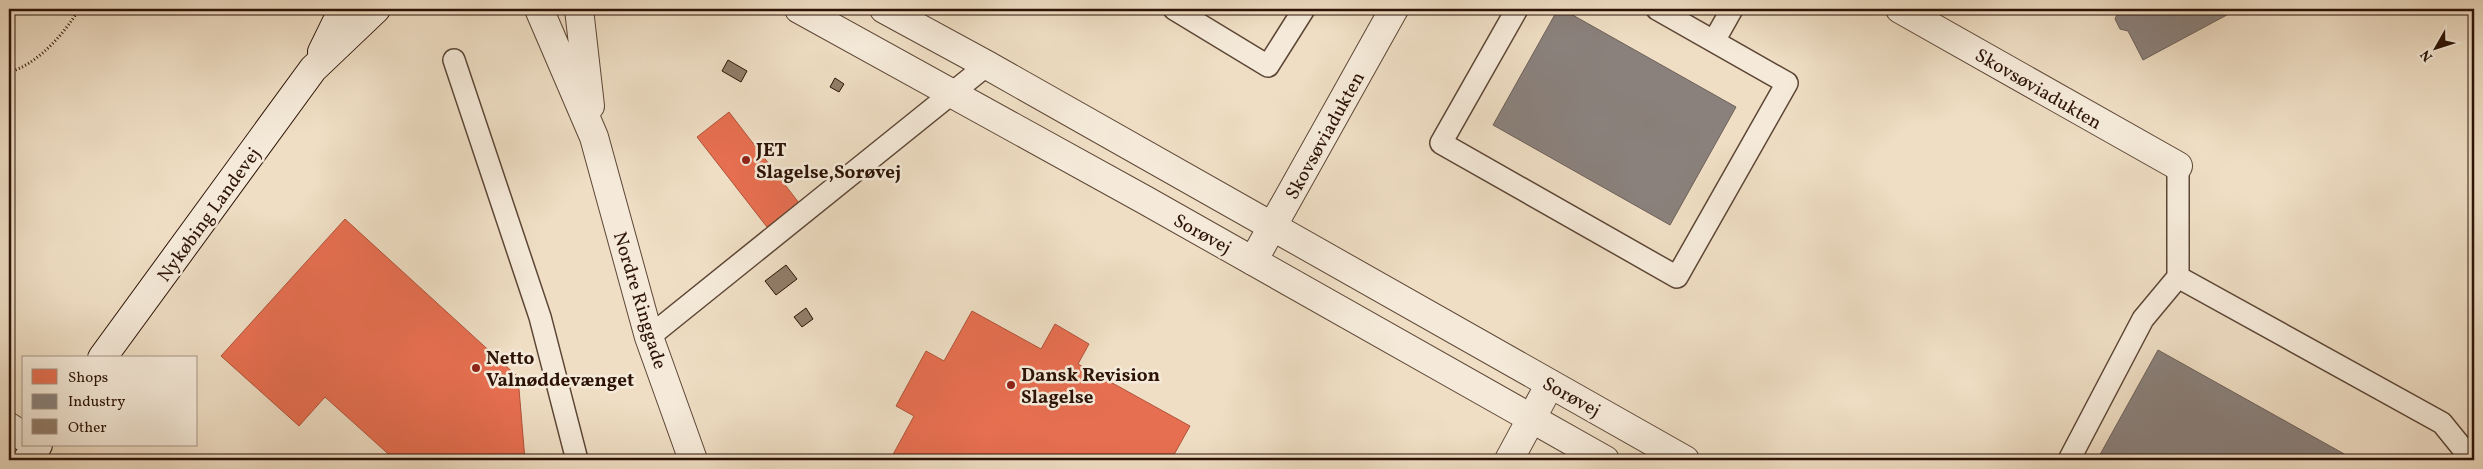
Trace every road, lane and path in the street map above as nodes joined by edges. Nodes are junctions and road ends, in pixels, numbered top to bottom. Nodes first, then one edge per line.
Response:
1 (80, 9) edge
2 (343, 9) edge
3 (376, 9) edge
4 (539, 9) edge
5 (579, 9) edge
6 (800, 9) edge
7 (884, 9) edge
8 (1174, 9) edge
9 (1304, 9) edge
10 (1394, 9) edge
11 (1518, 9) edge
12 (1657, 9) edge
13 (1732, 9) edge
14 (1900, 9) edge
15 (1714, 42) junction
16 (454, 60) dead end
17 (987, 65) junction
18 (313, 69) junction
19 (9, 72) edge
20 (953, 93) junction
21 (594, 137) junction
22 (2178, 166) joint
23 (1272, 227) junction
24 (1253, 261) junction
25 (2178, 277) junction
26 (650, 337) junction
27 (103, 356) edge
28 (1550, 384) junction
29 (1531, 419) junction
30 (9, 427) edge
31 (22, 438) edge
32 (577, 460) edge
33 (693, 460) edge
34 (1509, 460) edge
35 (1604, 460) edge
36 (1686, 460) edge
37 (2069, 460) edge
38 (2472, 460) edge

1 - 19 path
2 - 18 street, Nykøbing Landevej
3 - 18 street, Nykøbing Landevej
4 - 21 street, Nordre Ringgade
5 - 21 street, Nordre Ringgade
6 - 20 street, Sorøvej
7 - 17 street, Sorøvej
8 - 9 lane
10 - 23 street, Skovsøviadukten
11 - 15 lane
12 - 15 lane
13 - 15 lane
14 - 22 street, Skovsøviadukten
16 - 32 lane
17 - 20 lane
17 - 23 street, Sorøvej
18 - 27 street, Nykøbing Landevej
20 - 24 street, Sorøvej
20 - 26 lane
21 - 26 street, Nordre Ringgade
22 - 25 lane
23 - 24 street, Skovsøviadukten
23 - 28 street, Sorøvej
24 - 29 street, Sorøvej
25 - 37 lane
25 - 38 lane
26 - 33 street, Nordre Ringgade
28 - 29 street
28 - 36 street, Sorøvej
29 - 34 street
29 - 35 street, Sorøvej
30 - 31 street

